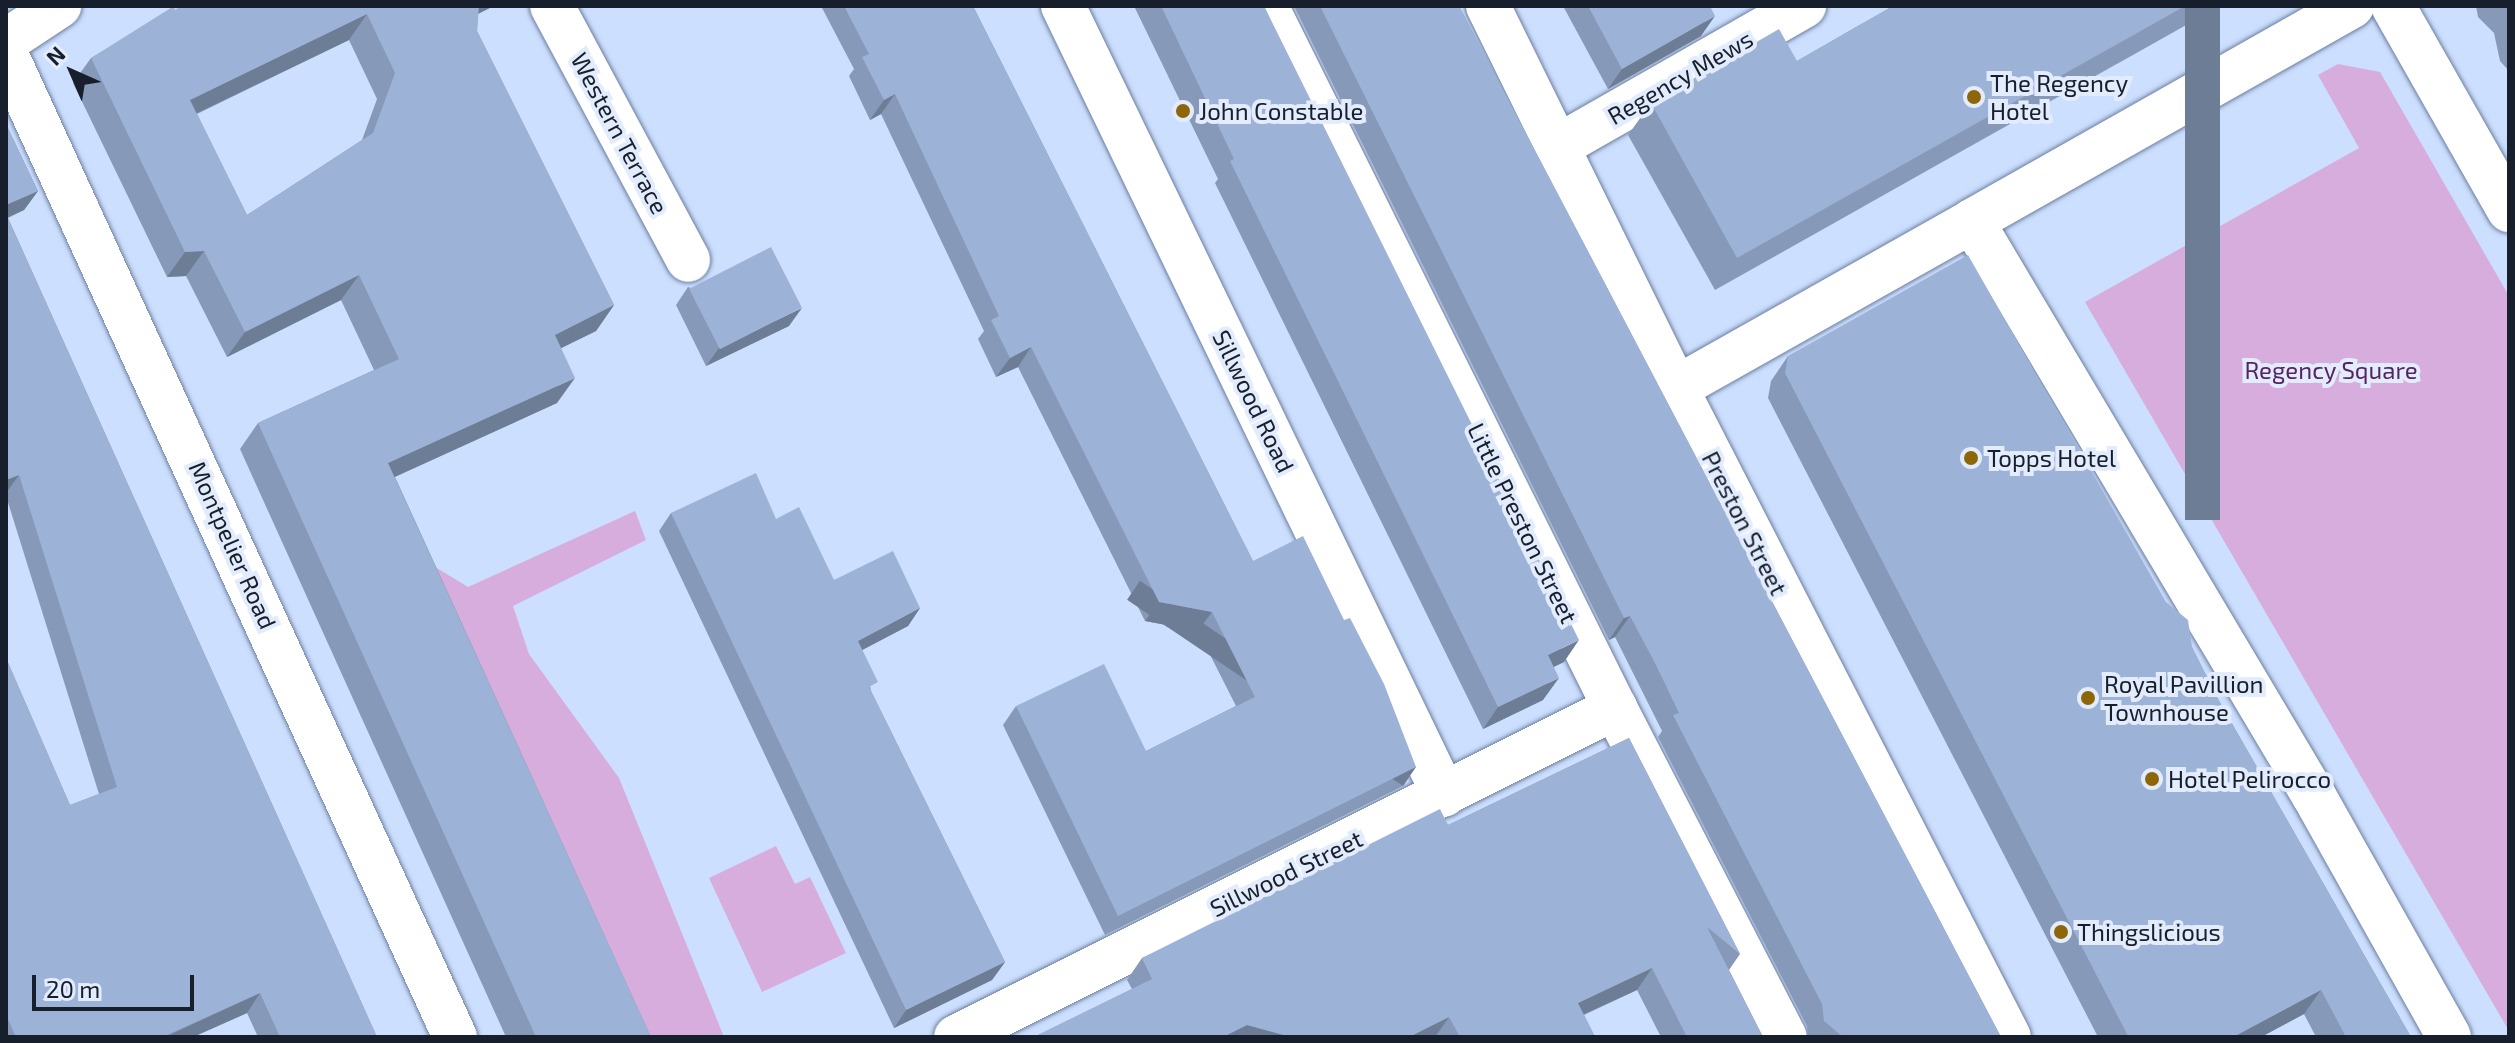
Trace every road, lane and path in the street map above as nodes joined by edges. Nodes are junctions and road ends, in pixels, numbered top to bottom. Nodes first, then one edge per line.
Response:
1 (59, 6) edge
2 (552, 6) edge
3 (1063, 6) edge
4 (1266, 6) edge
5 (1488, 6) edge
6 (1804, 6) edge
7 (2352, 6) edge
8 (2393, 6) edge
9 (6, 41) edge
10 (6, 54) edge
11 (1555, 148) junction
12 (2509, 210) edge
13 (1972, 221) junction
14 (688, 260) dead end
15 (1676, 388) junction
16 (1615, 708) junction
17 (1444, 795) junction
18 (455, 1037) edge
19 (956, 1037) edge
20 (1785, 1037) edge
21 (2009, 1037) edge
22 (2449, 1037) edge

1 - 9 street
2 - 14 street, Western Terrace
3 - 17 street, Sillwood Road
4 - 16 street, Little Preston Street
5 - 11 street, Preston Street
6 - 11 street, Regency Mews
7 - 13 street
8 - 12 street
10 - 18 street, Montpelier Road
11 - 15 street, Preston Street
13 - 15 street
13 - 22 street
15 - 21 street, Preston Street
16 - 17 street, Sillwood Street
16 - 20 street, Little Preston Street
17 - 19 street, Sillwood Street

